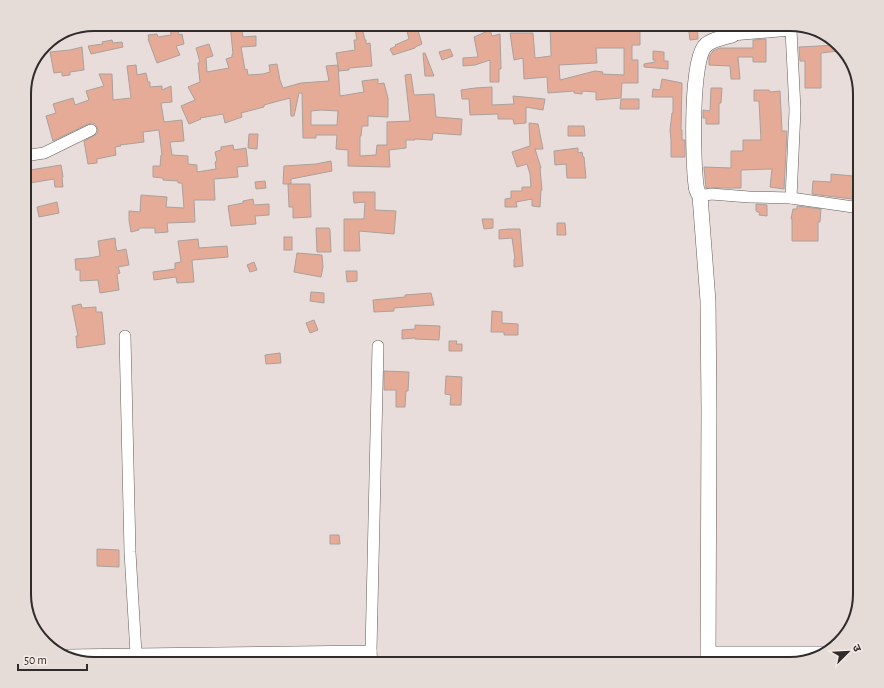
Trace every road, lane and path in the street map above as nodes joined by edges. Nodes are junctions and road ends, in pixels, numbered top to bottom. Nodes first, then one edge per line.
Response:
1 (729, 31) edge
2 (791, 31) edge
3 (91, 130) dead end
4 (31, 155) edge
5 (700, 196) junction
6 (791, 198) junction
7 (853, 207) edge
8 (125, 336) dead end
9 (378, 346) dead end
10 (371, 651) junction
11 (814, 653) edge
12 (136, 654) junction
13 (78, 655) edge
14 (371, 657) edge
15 (708, 657) edge
16 (728, 657) edge

1 - 5 street
2 - 6 street
3 - 4 street
5 - 6 street
5 - 15 street
6 - 7 street
8 - 12 street
9 - 10 street
10 - 12 street
10 - 14 street
11 - 16 street
12 - 13 street

